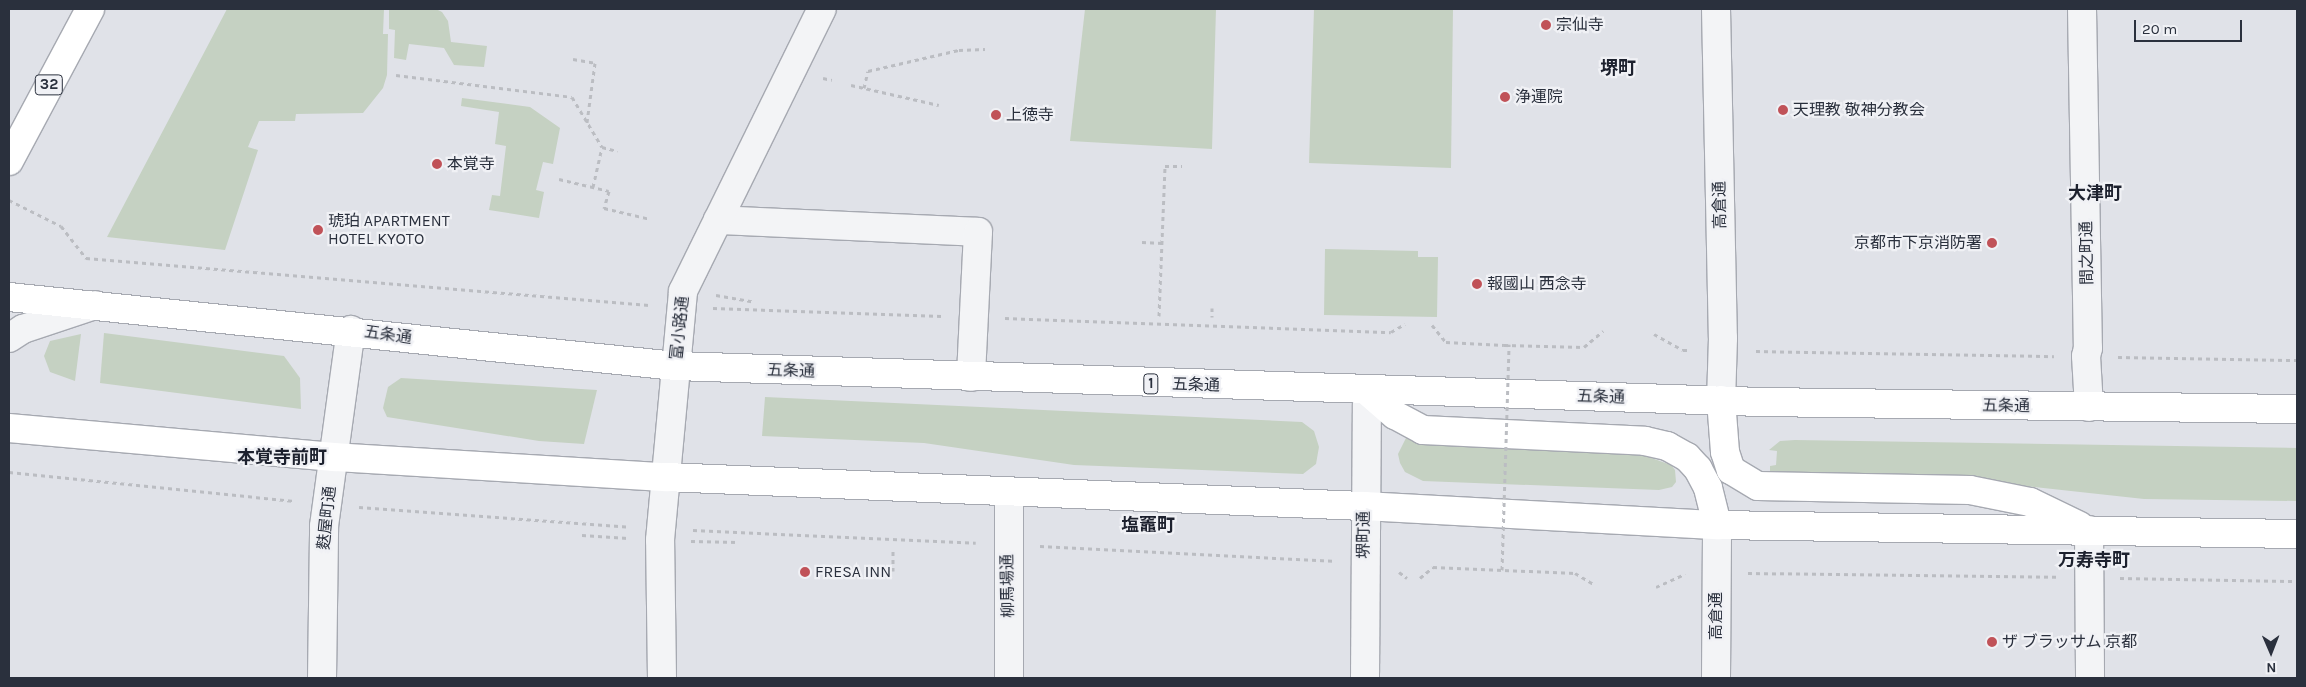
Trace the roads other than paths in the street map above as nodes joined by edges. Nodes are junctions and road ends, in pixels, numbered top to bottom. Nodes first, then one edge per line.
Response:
1 (90, 9) edge
2 (822, 9) edge
3 (1716, 9) edge
4 (2082, 9) edge
5 (9, 161) edge
6 (718, 220) junction
7 (9, 297) edge
8 (95, 305) junction
9 (351, 330) junction
10 (9, 338) edge
11 (676, 366) junction
12 (971, 377) junction
13 (1366, 391) junction
14 (1721, 400) junction
15 (2089, 407) junction
16 (2297, 410) edge
17 (9, 428) edge
18 (334, 457) junction
19 (665, 477) junction
20 (1009, 493) junction
21 (1364, 506) junction
22 (1717, 525) junction
23 (2088, 530) junction
24 (2297, 534) edge
25 (322, 678) edge
26 (662, 678) edge
27 (1009, 678) edge
28 (1365, 678) edge
29 (1716, 678) edge
30 (2090, 678) edge

1 - 5 main road, 32
2 - 6 street, 富小路通
3 - 14 street, 高倉通
4 - 15 street, 間之町通
6 - 11 street, 富小路通
6 - 12 street
7 - 8 main road, 五条通 / 1
8 - 9 main road, 五条通 / 1
8 - 10 street
9 - 11 main road, 五条通 / 1
9 - 18 street, 麩屋町通
11 - 12 main road, 五条通 / 1
11 - 19 street, 富小路通
12 - 13 main road, 五条通 / 1
13 - 14 main road, 五条通 / 1
13 - 21 street, 堺町通
13 - 22 main road
14 - 15 main road, 五条通 / 1
14 - 23 main road
15 - 16 main road, 五条通 / 1
17 - 18 main road
18 - 19 main road
18 - 25 street, 麩屋町通
19 - 20 main road
19 - 26 street, 富小路通
20 - 21 main road
20 - 27 street, 柳馬場通
21 - 22 main road
21 - 28 street, 堺町通
22 - 23 main road
22 - 29 street, 高倉通
23 - 24 main road
23 - 30 street

